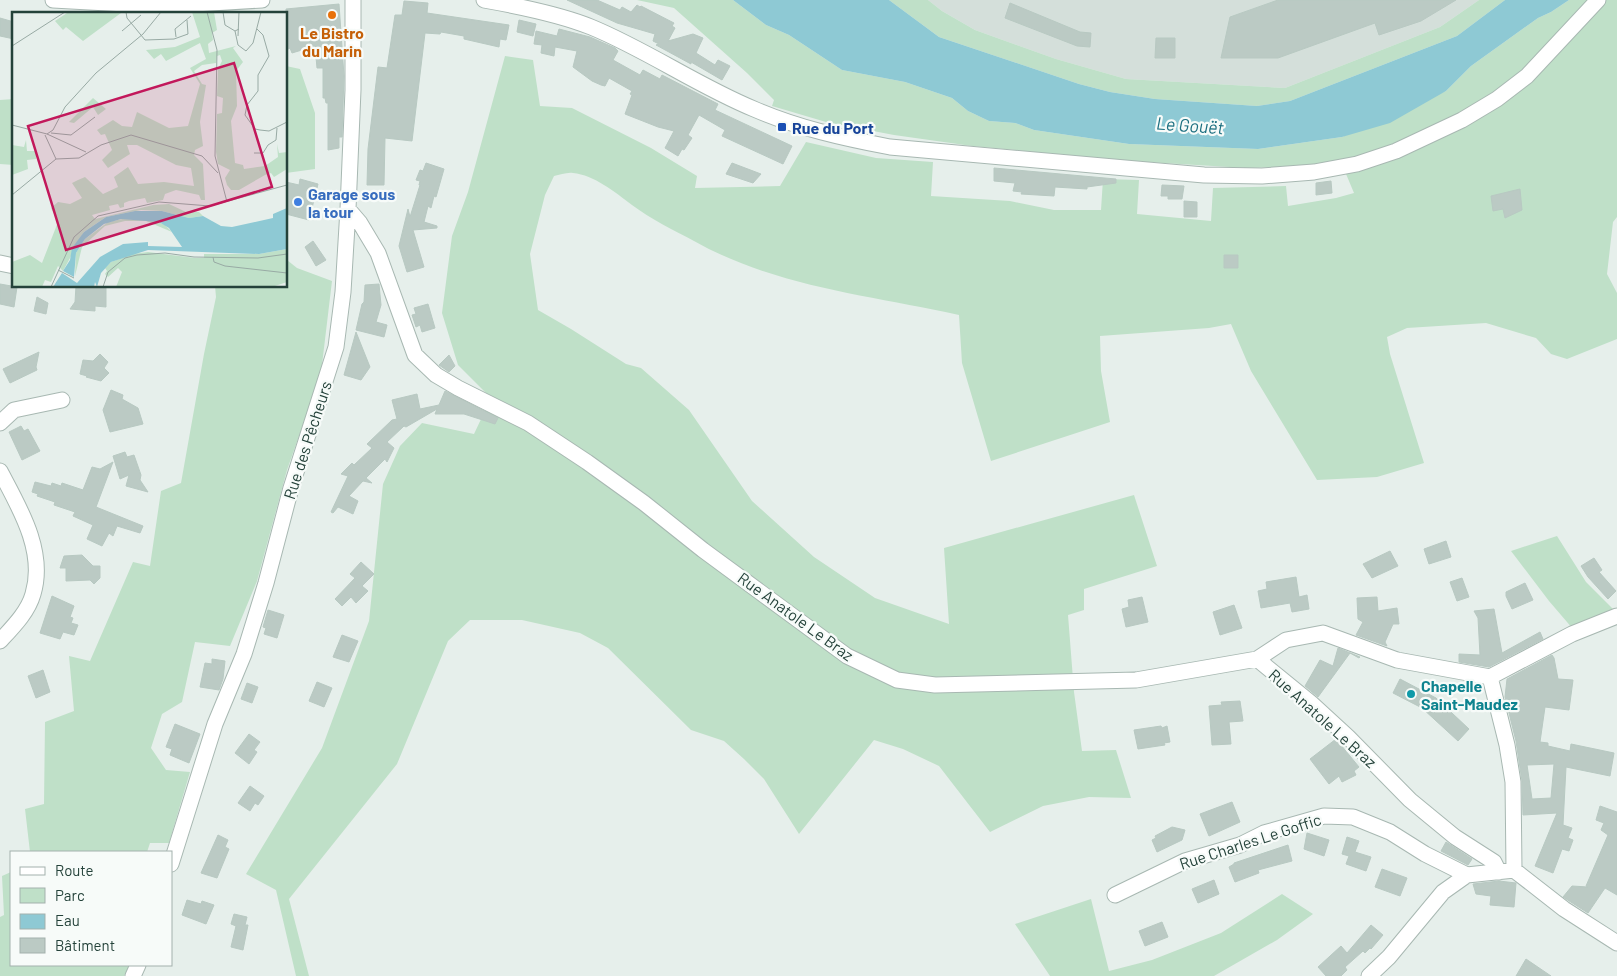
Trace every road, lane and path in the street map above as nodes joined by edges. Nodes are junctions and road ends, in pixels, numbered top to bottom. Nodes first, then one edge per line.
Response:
1 (53, 0) edge
2 (262, 0) edge
3 (352, 0) edge
4 (484, 0) edge
5 (1598, 0) edge
6 (348, 209) junction
7 (62, 400) dead end
8 (0, 423) edge
9 (0, 471) edge
10 (1617, 616) edge
11 (0, 641) edge
12 (1257, 660) junction
13 (1490, 677) junction
14 (172, 861) edge
15 (1507, 871) junction
16 (1467, 875) junction
17 (1115, 895) dead end
18 (1617, 943) edge
19 (1369, 976) edge

1 - 2 street
3 - 6 street, Rue des Pêcheurs
4 - 5 street
6 - 12 street, Rue Anatole Le Braz
6 - 14 street, Rue des Pêcheurs
7 - 8 street
9 - 11 street
10 - 13 street
12 - 13 street
12 - 15 street, Rue Anatole Le Braz
13 - 15 street
15 - 16 street
15 - 18 street, Rue Anatole Le Braz
16 - 17 street, Rue Charles Le Goffic
16 - 19 street

